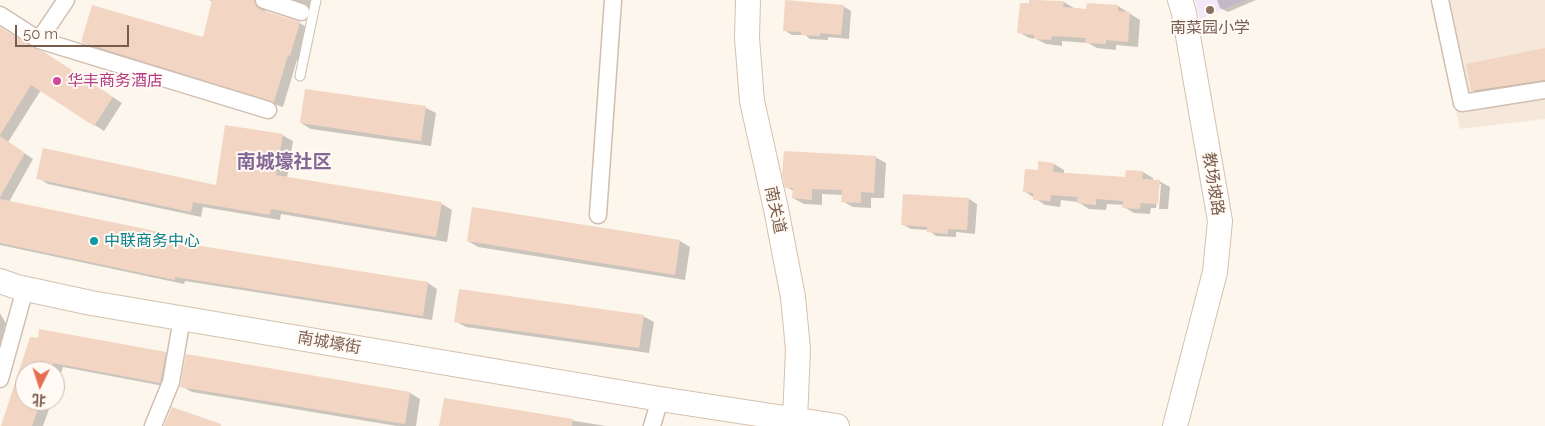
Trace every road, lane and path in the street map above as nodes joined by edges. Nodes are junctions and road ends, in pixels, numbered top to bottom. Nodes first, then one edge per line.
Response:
1 (66, 0) edge
2 (264, 0) edge
3 (316, 0) edge
4 (613, 0) edge
5 (748, 0) edge
6 (1180, 0) edge
7 (1443, 0) edge
8 (301, 12) dead end
9 (0, 15) edge
10 (39, 40) junction
11 (300, 76) dead end
12 (1545, 90) edge
13 (268, 110) dead end
14 (598, 215) dead end
15 (0, 280) edge
16 (25, 289) junction
17 (182, 318) junction
18 (0, 379) edge
19 (660, 400) junction
20 (795, 420) junction
21 (153, 426) edge
22 (652, 426) edge
23 (837, 426) edge
24 (1175, 426) edge

1 - 10 street
2 - 8 street
3 - 11 lane
4 - 14 street
5 - 20 street, 南关道
6 - 24 street, 教场坡路
7 - 12 street
9 - 10 street
10 - 13 street
15 - 16 street, 南城壕街
16 - 17 street, 南城壕街
16 - 18 street
17 - 19 street, 南城壕街
17 - 21 street
19 - 20 street, 南城壕街
19 - 22 street
20 - 23 street, 南城壕街

